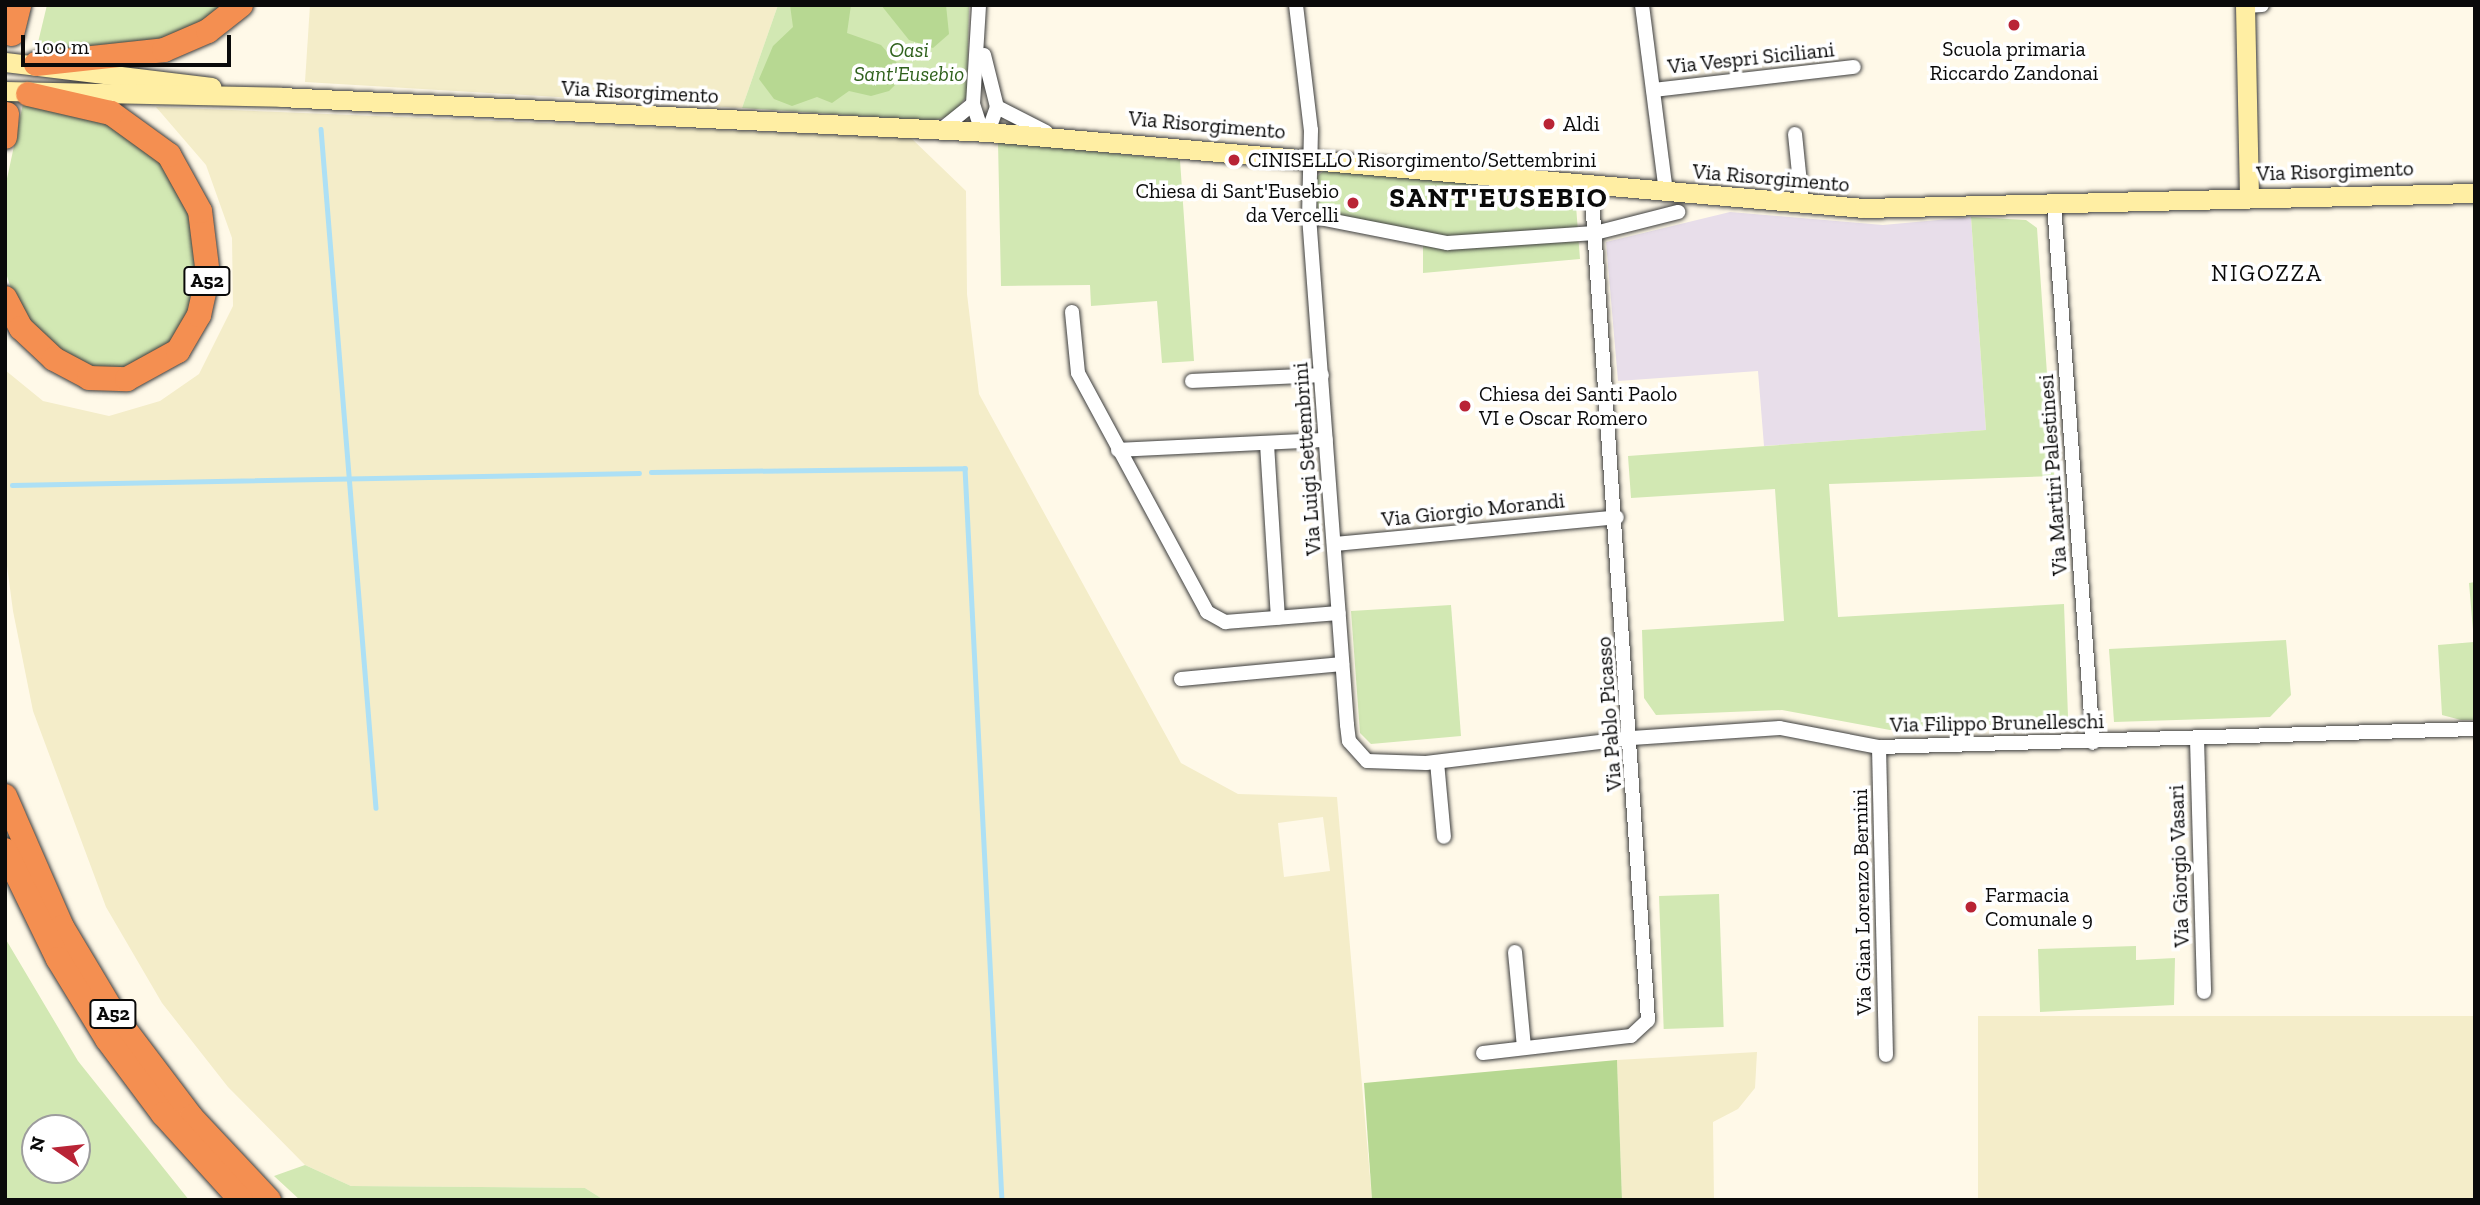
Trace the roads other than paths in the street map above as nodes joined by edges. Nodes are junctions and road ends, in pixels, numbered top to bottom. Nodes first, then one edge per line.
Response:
1 (19, 5) edge
2 (242, 5) edge
3 (979, 5) edge
4 (1296, 5) edge
5 (1642, 5) edge
6 (2262, 5) edge
7 (2245, 6) edge
8 (12, 34) dead end
9 (981, 47) junction
10 (5, 62) edge
11 (36, 64) junction
12 (1854, 67) dead end
13 (1654, 90) junction
14 (281, 97) junction
15 (973, 104) junction
16 (997, 107) junction
17 (11, 109) edge
18 (942, 129) junction
19 (985, 132) junction
20 (1796, 134) dead end
21 (1061, 137) junction
22 (1309, 156) junction
23 (1591, 184) junction
24 (1666, 192) junction
25 (2471, 194) edge
26 (2249, 197) junction
27 (1802, 203) junction
28 (2054, 204) junction
29 (1678, 212) dead end
30 (1309, 215) junction
31 (1595, 233) junction
32 (5, 298) edge
33 (1072, 312) dead end
34 (1322, 375) junction
35 (1192, 381) dead end
36 (1326, 440) junction
37 (1267, 444) junction
38 (1118, 450) junction
39 (1617, 517) junction
40 (1334, 544) junction
41 (1339, 613) junction
42 (1278, 618) junction
43 (1342, 664) junction
44 (1181, 679) dead end
45 (2475, 729) edge
46 (1632, 738) junction
47 (2197, 739) junction
48 (2093, 743) junction
49 (1880, 747) junction
50 (1359, 755) joint
51 (1437, 762) junction
52 (5, 796) edge
53 (1444, 837) dead end
54 (5, 850) edge
55 (1515, 952) dead end
56 (2204, 992) dead end
57 (1524, 1047) junction
58 (1483, 1053) dead end
59 (1886, 1055) dead end
60 (241, 1200) edge
61 (269, 1200) edge

1 - 8 highway
2 - 11 highway
3 - 9 street
4 - 22 street, Via Luigi Settembrini
5 - 13 street
6 - 7 street
7 - 26 street
9 - 15 street
9 - 16 street
10 - 11 street, Via Risorgimento
11 - 14 street, Via Risorgimento
12 - 13 street, Via Vespri Siciliani
13 - 24 street
14 - 17 street, Via Risorgimento
14 - 18 street, Via Risorgimento
15 - 18 street
15 - 19 street
16 - 19 street
16 - 21 street
17 - 32 highway, A52
18 - 19 street, Via Risorgimento
19 - 21 street, Via Risorgimento
20 - 27 street
21 - 22 street, Via Risorgimento
22 - 23 street, Via Risorgimento
22 - 30 street, Via Luigi Settembrini
23 - 24 street, Via Risorgimento
23 - 31 street, Via Pablo Picasso
24 - 27 street, Via Risorgimento
25 - 26 street, Via Risorgimento
26 - 28 street, Via Risorgimento
27 - 28 street, Via Risorgimento
28 - 48 street, Via Martiri Palestinesi
29 - 31 street
30 - 31 street
30 - 34 street, Via Luigi Settembrini
31 - 39 street, Via Pablo Picasso
33 - 38 street
34 - 35 street
34 - 36 street, Via Luigi Settembrini
36 - 37 street
36 - 40 street, Via Luigi Settembrini
37 - 38 street
37 - 42 street
38 - 42 street
39 - 40 street, Via Giorgio Morandi
39 - 46 street, Via Pablo Picasso
40 - 41 street, Via Luigi Settembrini
41 - 42 street
41 - 43 street, Via Luigi Settembrini
43 - 44 street
43 - 50 street, Via Luigi Settembrini
45 - 47 street, Via Filippo Brunelleschi
46 - 49 street, Via Filippo Brunelleschi
46 - 51 street, Via Filippo Brunelleschi
46 - 57 street, Via Pablo Picasso
47 - 48 street, Via Filippo Brunelleschi
47 - 56 street, Via Giorgio Vasari
48 - 49 street, Via Filippo Brunelleschi
49 - 59 street, Via Gian Lorenzo Bernini
50 - 51 street, Via Filippo Brunelleschi
51 - 53 street
52 - 61 highway, A52
54 - 60 highway, A52
55 - 57 street
57 - 58 street, Via Pablo Picasso

